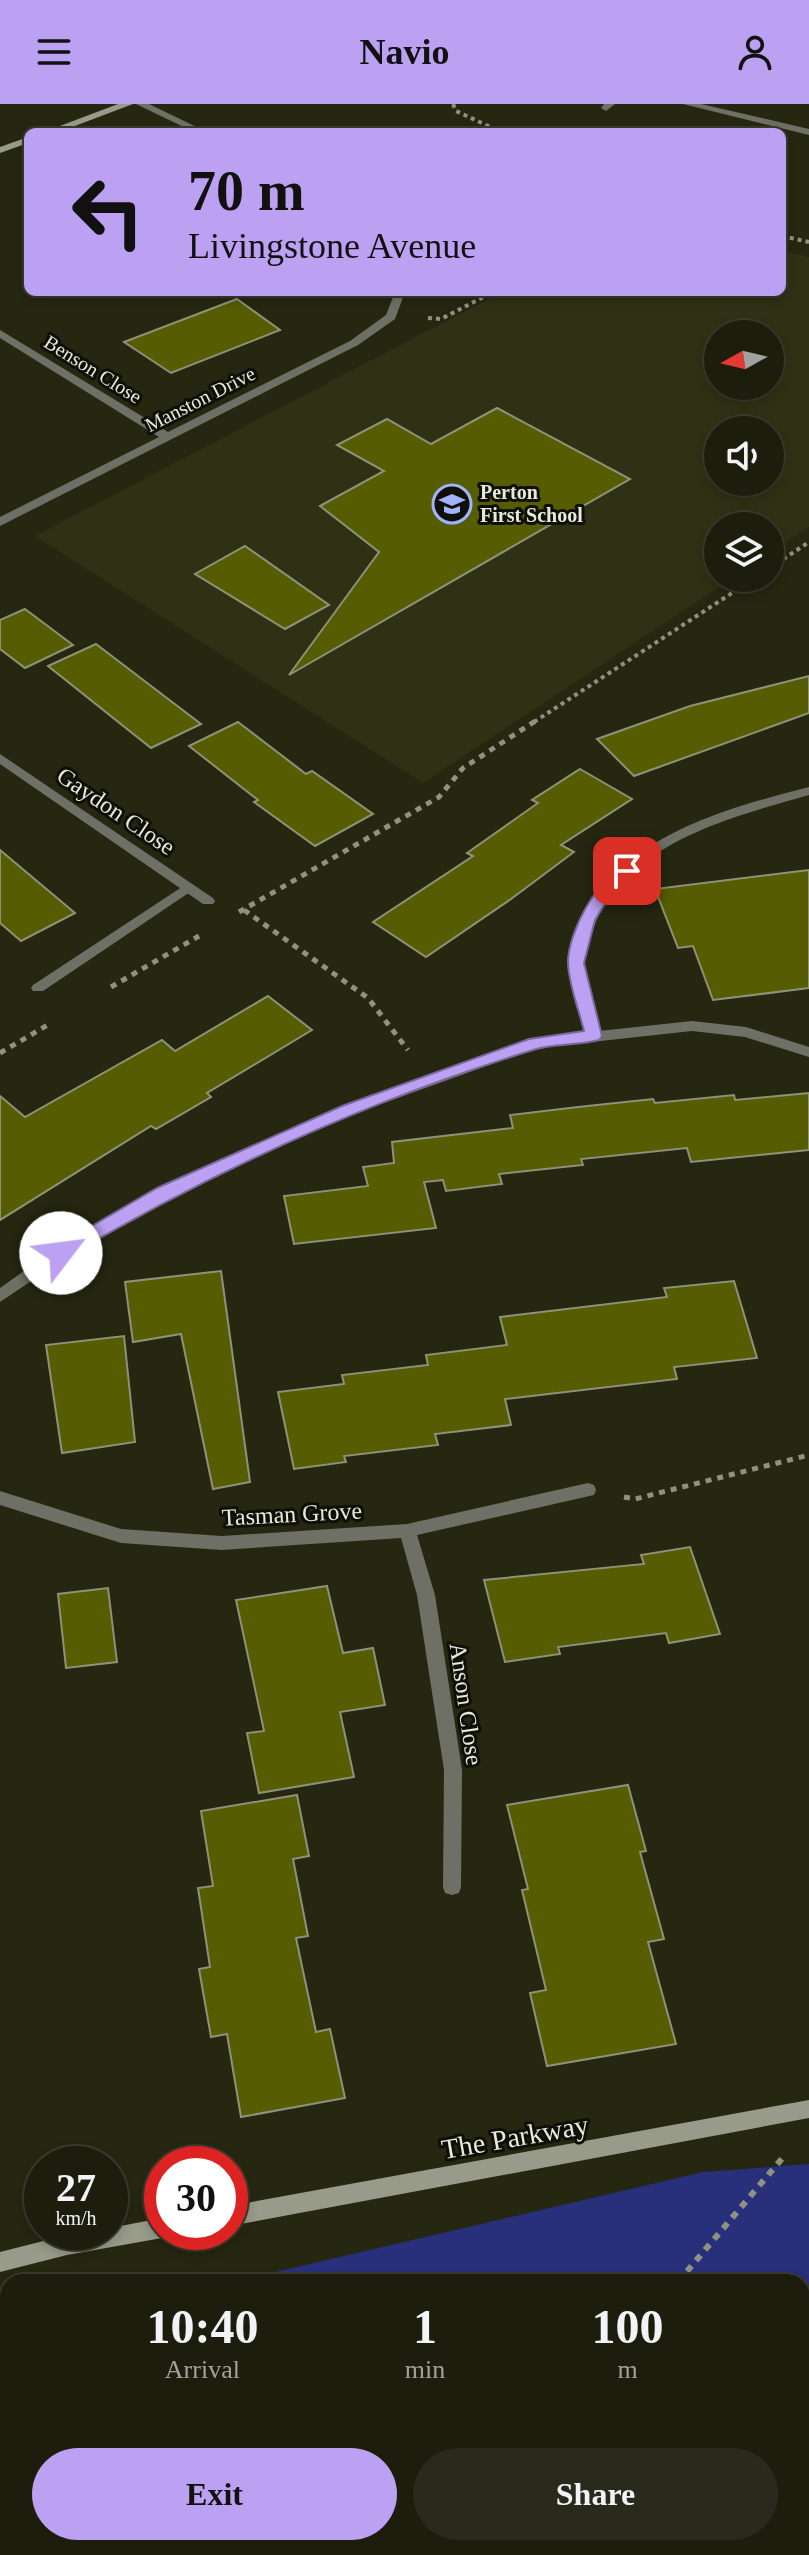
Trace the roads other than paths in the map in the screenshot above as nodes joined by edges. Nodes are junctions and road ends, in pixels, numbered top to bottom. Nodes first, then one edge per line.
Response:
1 (128, 104) edge
2 (141, 104) edge
3 (688, 104) edge
4 (60, 128) edge
5 (193, 128) edge
6 (809, 132) edge
7 (24, 141) edge
8 (0, 150) edge
9 (399, 296) edge
10 (0, 333) edge
11 (166, 436) junction
12 (0, 522) edge
13 (0, 758) edge
14 (809, 791) edge
15 (188, 887) junction
16 (208, 901) road end
17 (38, 988) dead end
18 (593, 1036) junction
19 (809, 1052) edge
20 (0, 1296) edge
21 (588, 1490) road end
22 (0, 1498) edge
23 (407, 1531) junction
24 (452, 1887) dead end
25 (809, 2109) edge
26 (248, 2213) edge
27 (144, 2231) edge
28 (0, 2262) edge

1 - 4 street
2 - 5 street
3 - 6 street
7 - 8 street
9 - 11 street, Manston Drive
10 - 11 street, Benson Close
11 - 12 street, Manston Drive
13 - 15 street, Gaydon Close
14 - 18 street
15 - 16 street, Gaydon Close
15 - 17 street
18 - 19 street
18 - 20 street
21 - 23 street, Tasman Grove
22 - 23 street, Tasman Grove
23 - 24 street, Anson Close
25 - 26 street, The Parkway
27 - 28 street

